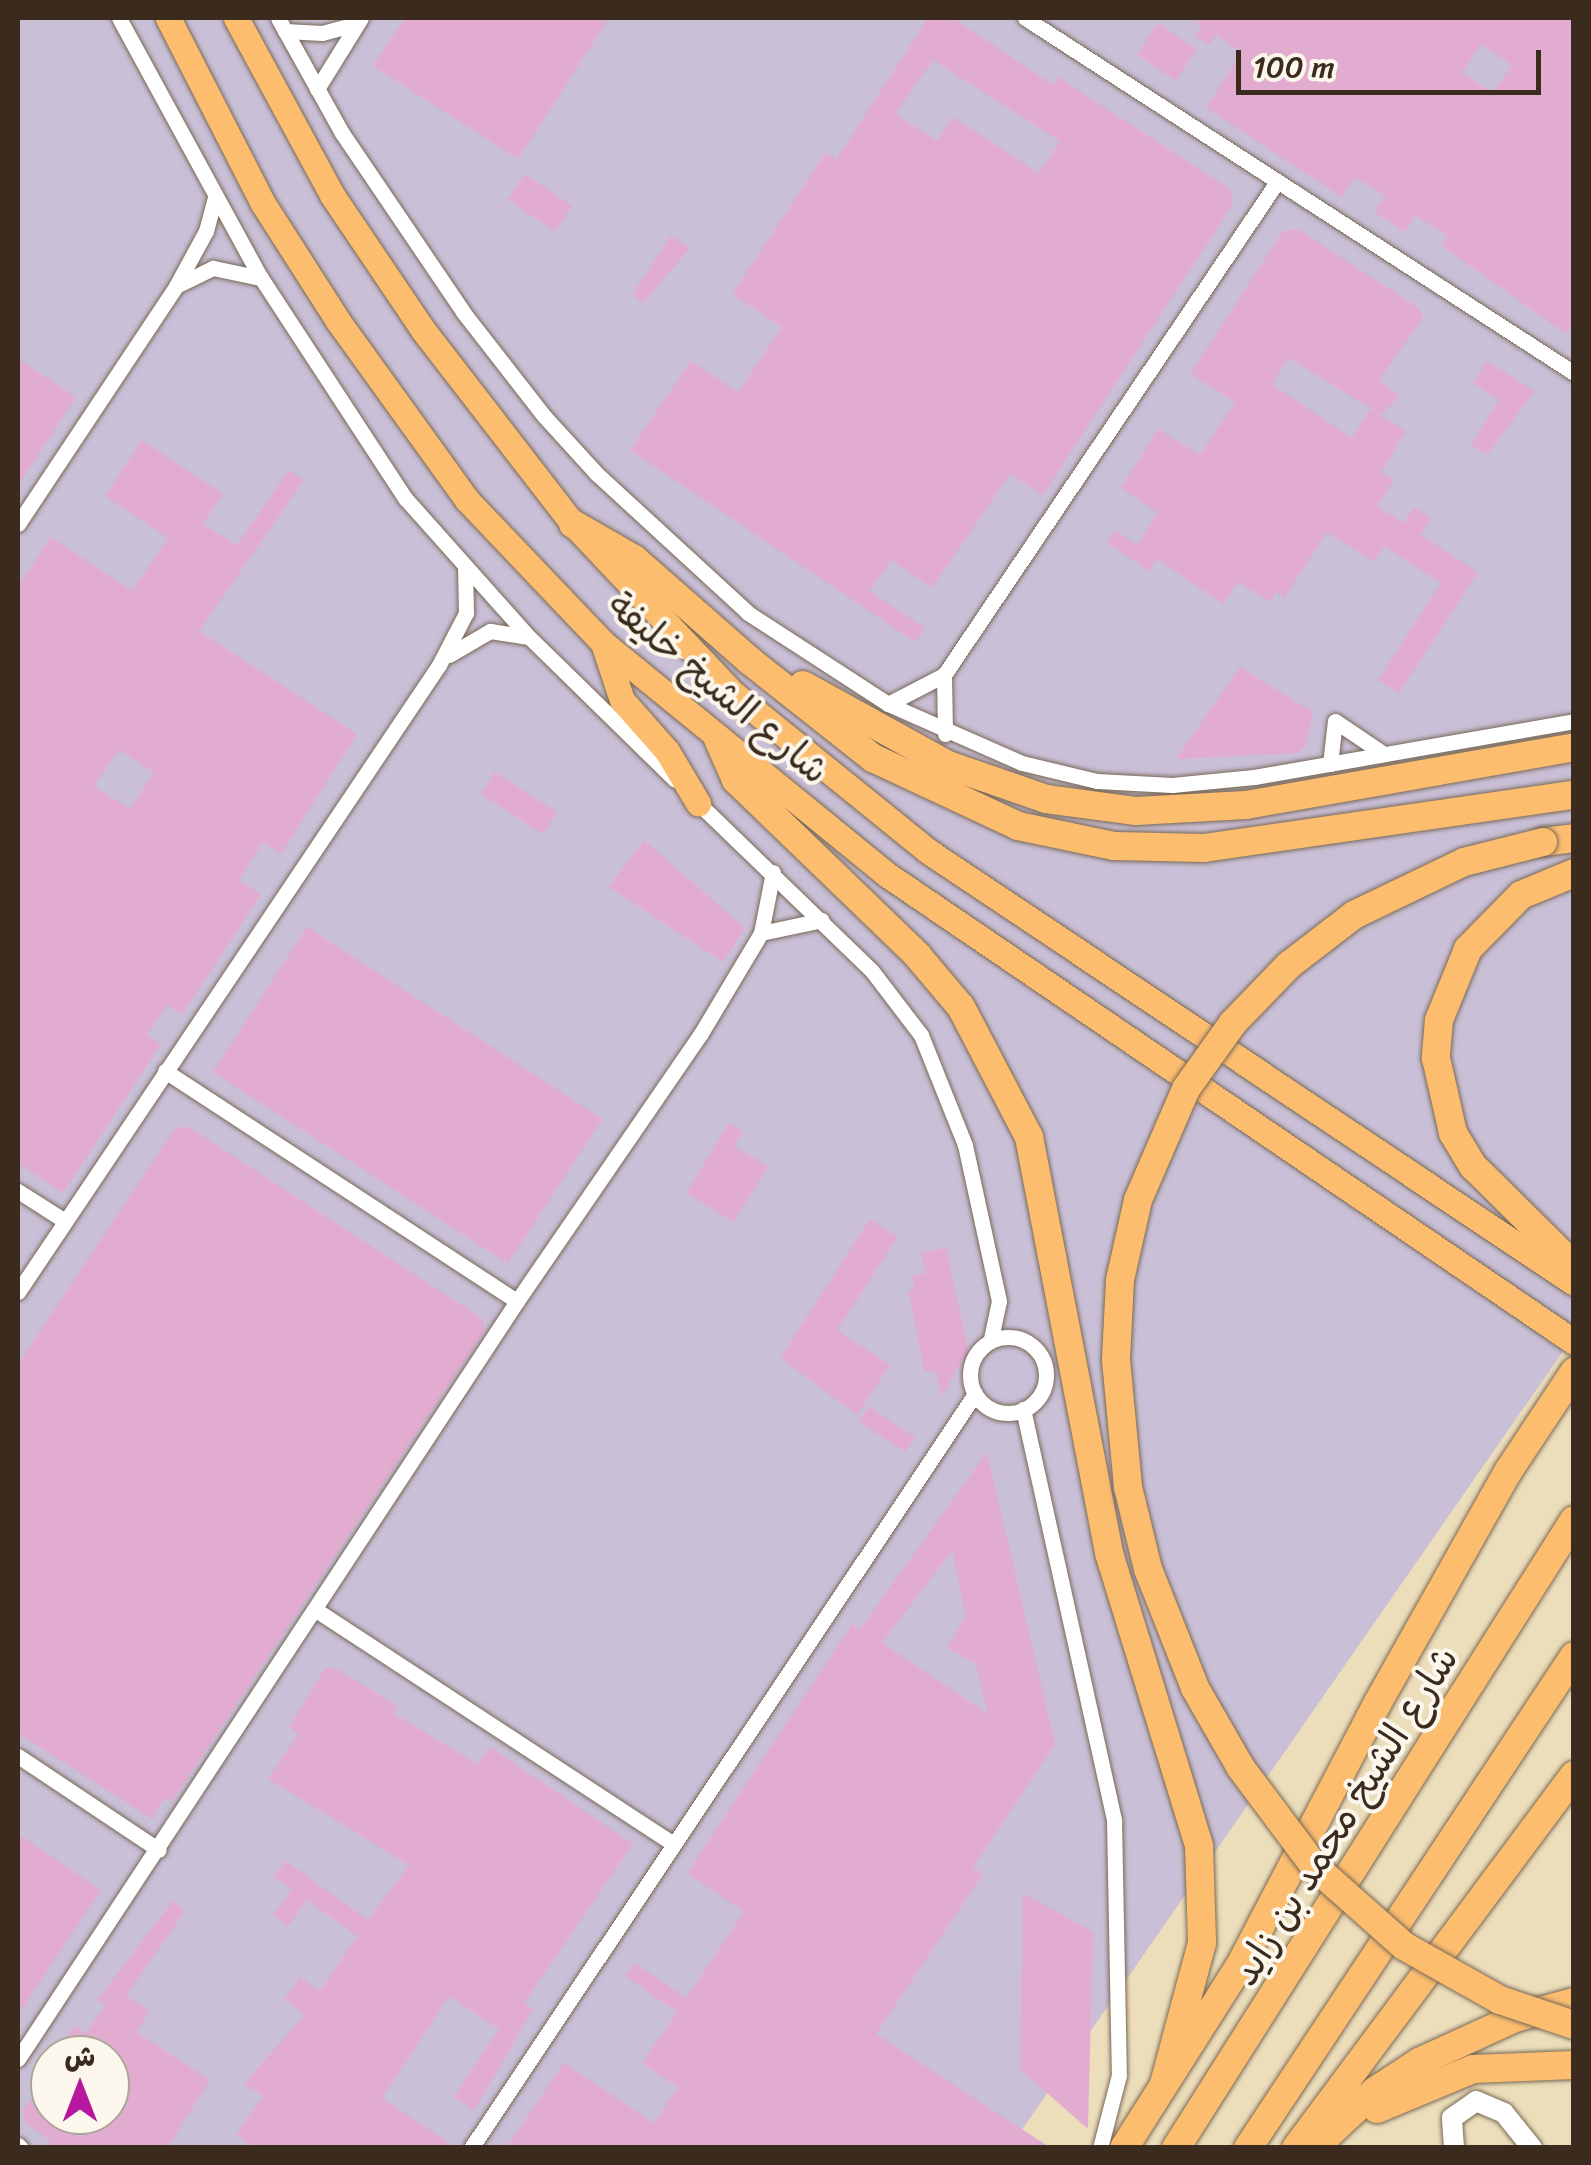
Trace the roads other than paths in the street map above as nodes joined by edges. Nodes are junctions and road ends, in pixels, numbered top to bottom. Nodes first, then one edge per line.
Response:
1 (119, 18) edge
2 (168, 18) edge
3 (236, 18) edge
4 (1025, 18) edge
5 (359, 21) edge
6 (282, 24) edge
7 (317, 89) junction
8 (1277, 182) junction
9 (215, 198) junction
10 (261, 278) junction
11 (176, 286) junction
12 (1574, 372) edge
13 (18, 524) edge
14 (572, 524) junction
15 (464, 565) junction
16 (529, 637) junction
17 (603, 643) junction
18 (750, 661) junction
19 (439, 665) junction
20 (944, 675) junction
21 (888, 704) junction
22 (1574, 721) edge
23 (945, 734) junction
24 (718, 740) junction
25 (1574, 747) edge
26 (1382, 752) junction
27 (1330, 764) junction
28 (1574, 795) edge
29 (698, 803) junction
30 (1574, 838) edge
31 (773, 872) junction
32 (1574, 873) edge
33 (822, 920) junction
34 (762, 933) junction
35 (165, 1071) junction
36 (18, 1191) edge
37 (65, 1221) junction
38 (1574, 1266) edge
39 (1574, 1283) edge
40 (18, 1292) edge
41 (517, 1301) junction
42 (991, 1340) junction
43 (1574, 1342) edge
44 (1574, 1372) edge
45 (975, 1394) junction
46 (1024, 1409) junction
47 (1574, 1520) edge
48 (316, 1610) junction
49 (1574, 1656) edge
50 (18, 1756) edge
51 (1574, 1775) edge
52 (673, 1844) junction
53 (159, 1850) junction
54 (1574, 2002) edge
55 (1574, 2025) edge
56 (18, 2059) edge
57 (1574, 2064) edge
58 (1164, 2084) junction
59 (471, 2148) edge
60 (1100, 2148) edge
61 (1124, 2148) edge
62 (1176, 2148) edge
63 (1248, 2148) edge
64 (1296, 2148) edge
65 (1314, 2148) edge
66 (1329, 2148) edge
67 (1454, 2148) edge
68 (1532, 2148) edge

1 - 9 street
2 - 17 highway, شارع الشيخ خليفة
3 - 14 highway, شارع الشيخ خليفة
4 - 8 street
5 - 6 street
5 - 7 street
6 - 7 street
7 - 21 street
8 - 12 street
8 - 20 street
9 - 10 street
9 - 11 street
10 - 11 street
10 - 15 street
11 - 13 street
14 - 18 highway
14 - 39 highway, شارع الشيخ خليفة
15 - 16 street
15 - 19 street
16 - 19 street
16 - 29 street
17 - 24 highway, شارع الشيخ خليفة
17 - 29 highway
18 - 25 highway
18 - 28 highway
19 - 35 street
20 - 21 street
20 - 23 street
21 - 23 street
22 - 26 street
23 - 27 street
24 - 43 highway, شارع الشيخ خليفة
24 - 58 highway
26 - 27 street
26 - 27 street
29 - 31 street
30 - 55 highway, bridge
31 - 33 street
31 - 34 street
32 - 38 highway
33 - 34 street
33 - 42 street
34 - 41 street
35 - 37 street
35 - 41 street
36 - 37 street
37 - 40 street
41 - 48 street
42 - 45 street
42 - 46 street
44 - 58 highway
45 - 46 street
45 - 52 street
46 - 60 street
47 - 62 highway, شارع الشيخ محمد بن زايد
48 - 52 street
48 - 53 street
49 - 63 highway
50 - 53 street
51 - 64 highway
52 - 59 street
53 - 56 street
54 - 65 highway
57 - 66 highway
58 - 61 highway
67 - 68 street

